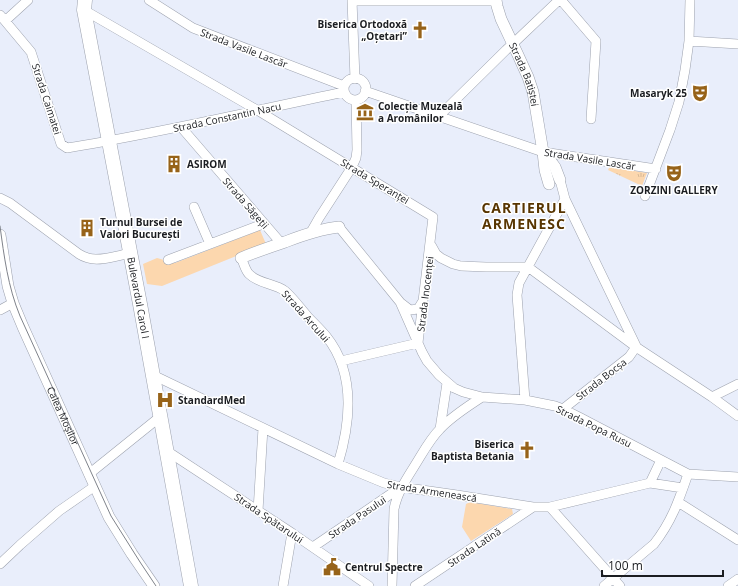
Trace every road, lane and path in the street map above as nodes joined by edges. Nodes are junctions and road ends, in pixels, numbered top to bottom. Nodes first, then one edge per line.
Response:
1 (28, 0) edge
2 (149, 0) edge
3 (352, 0) edge
4 (496, 0) edge
5 (560, 0) edge
6 (690, 0) edge
7 (82, 3) edge
8 (2, 18) edge
9 (689, 41) junction
10 (513, 44) junction
11 (738, 44) edge
12 (356, 78) junction
13 (344, 89) junction
14 (365, 91) junction
15 (356, 100) junction
16 (257, 110) junction
17 (439, 116) junction
18 (591, 119) dead end
19 (180, 127) junction
20 (109, 140) junction
21 (543, 152) junction
22 (352, 167) junction
23 (656, 169) junction
24 (554, 182) joint
25 (564, 196) junction
26 (646, 196) dead end
27 (0, 198) edge
28 (0, 204) edge
29 (10, 204) junction
30 (194, 206) dead end
31 (263, 224) junction
32 (339, 227) joint
33 (311, 232) junction
34 (0, 239) edge
35 (281, 243) junction
36 (210, 244) junction
37 (431, 245) junction
38 (125, 254) junction
39 (241, 258) joint
40 (168, 260) dead end
41 (528, 267) junction
42 (424, 299) junction
43 (400, 302) junction
44 (13, 303) junction
45 (0, 310) edge
46 (418, 343) junction
47 (636, 347) junction
48 (341, 361) junction
49 (153, 375) junction
50 (447, 383) junction
51 (738, 384) edge
52 (482, 397) junction
53 (712, 397) junction
54 (524, 400) junction
55 (563, 409) junction
56 (161, 416) junction
57 (738, 416) edge
58 (263, 428) junction
59 (440, 429) junction
60 (167, 451) junction
61 (661, 460) junction
62 (338, 464) junction
63 (90, 474) junction
64 (688, 474) junction
65 (738, 477) edge
66 (650, 482) junction
67 (95, 486) junction
68 (401, 487) junction
69 (683, 488) junction
70 (678, 502) junction
71 (533, 507) junction
72 (550, 507) junction
73 (258, 510) junction
74 (292, 533) junction
75 (738, 540) edge
76 (313, 547) junction
77 (0, 564) edge
78 (613, 578) junction
79 (738, 579) edge
80 (154, 586) edge
81 (192, 586) edge
82 (283, 586) edge
83 (369, 586) edge
84 (392, 586) edge
85 (415, 586) edge
86 (604, 586) edge
87 (620, 586) edge
88 (728, 586) edge

1 - 8 street
2 - 13 street, Strada Vasile Lascăr
3 - 4 street
3 - 12 street
4 - 10 street, Strada Batiștei
5 - 10 street
5 - 18 street
6 - 9 street
7 - 16 street, Strada Speranței
7 - 20 main road, Bulevardul Carol I
8 - 20 street, Strada Caimatei
9 - 11 street
9 - 23 street
10 - 17 street
10 - 21 street, Strada Batiștei
12 - 13 street
12 - 14 street
13 - 15 street
13 - 16 street, Strada Constantin Nacu
14 - 15 street
14 - 17 street, Strada Vasile Lascăr
15 - 22 street
16 - 19 street, Strada Constantin Nacu
16 - 22 street, Strada Speranței
17 - 21 street, Strada Vasile Lascăr
19 - 20 street, Strada Constantin Nacu
19 - 31 street, Strada Săgeții
20 - 38 main road, Bulevardul Carol I
21 - 23 street, Strada Vasile Lascăr
21 - 24 street, Strada Batiștei
22 - 33 street
22 - 37 street, Strada Speranței
23 - 26 street
24 - 25 street
25 - 41 street
25 - 47 street
27 - 29 street
28 - 29 street
29 - 38 street
30 - 36 street
31 - 35 street, Strada Săgeții
31 - 36 street
32 - 33 street
32 - 43 street, Strada Popa Rusu
33 - 35 street
34 - 44 street, Calea Moșilor
35 - 39 street
36 - 40 street
37 - 41 street
37 - 42 street, Strada Inocenței
38 - 49 main road, Bulevardul Carol I
39 - 48 street, Strada Arcului
41 - 47 street
41 - 54 street
42 - 43 street
42 - 46 street, Strada Inocenței
43 - 46 street, Strada Popa Rusu
44 - 45 street
44 - 63 street, Calea Moșilor
46 - 48 street
46 - 50 street, Strada Popa Rusu
47 - 53 street
47 - 55 street, Strada Bocșa
48 - 62 street, Strada Arcului
49 - 56 main road, Bulevardul Carol I
49 - 58 street, Strada Armenească
50 - 52 street, Strada Popa Rusu
50 - 59 street
51 - 53 street
52 - 54 street, Strada Popa Rusu
52 - 59 street
53 - 57 street
54 - 55 street, Strada Popa Rusu
55 - 61 street, Strada Popa Rusu
56 - 60 main road, Bulevardul Carol I
56 - 63 street
58 - 62 street, Strada Armenească
58 - 73 street
59 - 68 street
60 - 73 street, Strada Spătarului
60 - 81 main road, Bulevardul Carol I
61 - 64 street, Strada Popa Rusu
61 - 66 street
62 - 68 street, Strada Armenească
63 - 67 street, Calea Moșilor
64 - 65 street
64 - 69 street
66 - 69 street, Strada Armenească
66 - 72 street, Strada Armenească
67 - 77 street
67 - 80 street, Calea Moșilor
68 - 71 street, Strada Armenească
68 - 76 street, Strada Pasului
68 - 84 street
69 - 70 street
70 - 75 street
70 - 78 street
71 - 72 street, Strada Armenească
71 - 85 street, Strada Latină
72 - 78 street
73 - 74 street, Strada Spătarului
74 - 76 street, Strada Spătarului
74 - 82 street
76 - 83 street, Strada Spătarului
78 - 86 street
78 - 87 street
79 - 88 street

